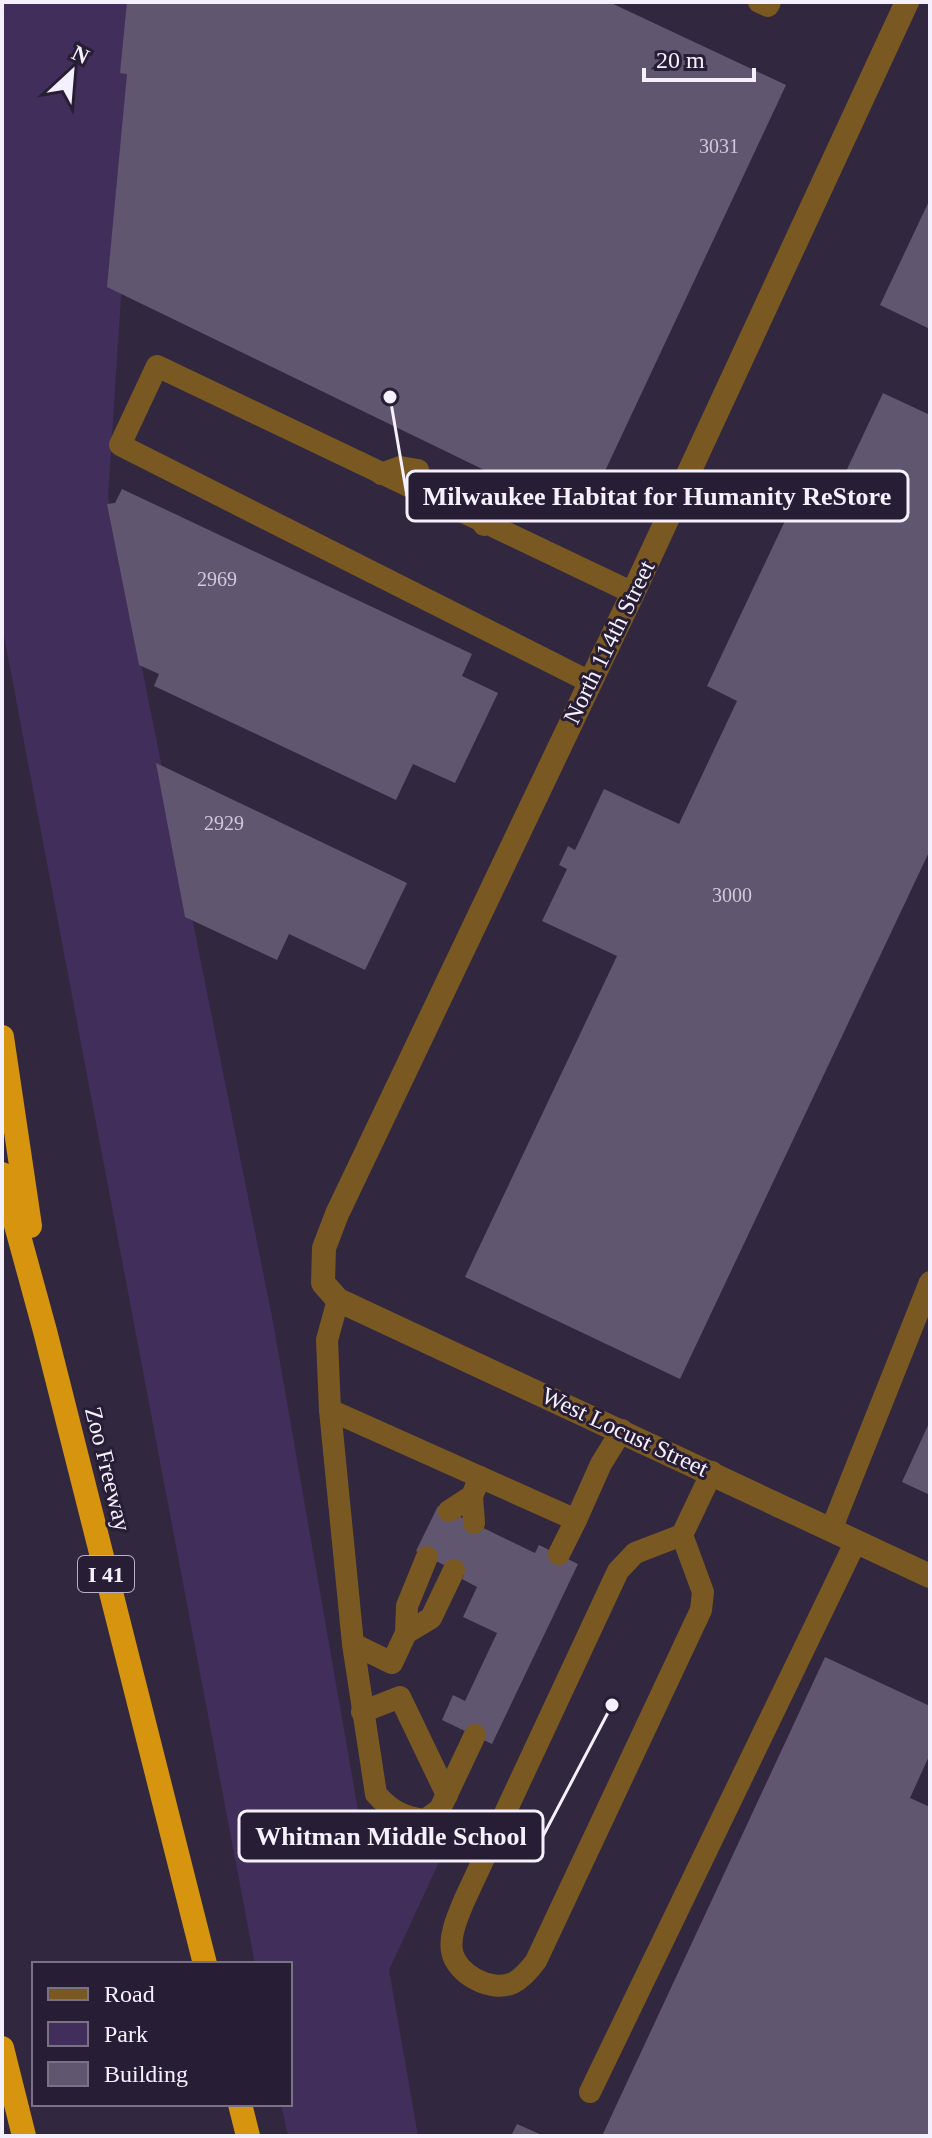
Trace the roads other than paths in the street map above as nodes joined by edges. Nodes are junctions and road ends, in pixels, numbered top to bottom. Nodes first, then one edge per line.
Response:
1 (759, 2) edge
2 (770, 2) edge
3 (907, 2) edge
4 (418, 470) dead end
5 (381, 474) junction
6 (467, 494) dead end
7 (484, 525) junction
8 (633, 593) junction
9 (590, 682) junction
10 (2, 1037) edge
11 (2, 1174) edge
12 (930, 1282) edge
13 (331, 1292) junction
14 (45, 1331) junction
15 (330, 1410) junction
16 (622, 1430) junction
17 (712, 1472) junction
18 (476, 1486) junction
19 (449, 1511) dead end
20 (576, 1520) junction
21 (474, 1523) dead end
22 (831, 1530) junction
23 (682, 1535) junction
24 (856, 1541) junction
25 (559, 1554) dead end
26 (427, 1557) dead end
27 (454, 1570) dead end
28 (930, 1576) edge
29 (406, 1633) junction
30 (353, 1644) junction
31 (362, 1712) junction
32 (475, 1735) dead end
33 (447, 1795) junction
34 (204, 1962) edge
35 (2, 2048) edge
36 (590, 2092) dead end
37 (240, 2106) edge
38 (24, 2136) edge
39 (248, 2136) edge

1 - 2 lane
3 - 8 street, North 114th Street
4 - 5 lane
5 - 7 lane
5 - 9 lane
6 - 7 lane
7 - 8 lane
8 - 9 street, North 114th Street
9 - 13 street, North 114th Street
10 - 14 highway
11 - 14 highway, Zoo Freeway / I 41
12 - 22 lane
13 - 15 lane
13 - 16 street, West Locust Street
14 - 34 highway, Zoo Freeway / I 41
15 - 18 lane
15 - 30 lane
16 - 17 street, West Locust Street
16 - 20 lane
17 - 22 street, West Locust Street
17 - 23 lane
18 - 19 lane
18 - 20 lane
18 - 21 lane
20 - 25 lane
22 - 24 street, West Locust Street
23 - 23 lane
24 - 28 street, West Locust Street
24 - 36 lane
26 - 29 lane
27 - 29 lane
29 - 30 lane
30 - 31 lane
31 - 33 lane
31 - 33 lane
32 - 33 lane
35 - 38 highway
37 - 39 highway

